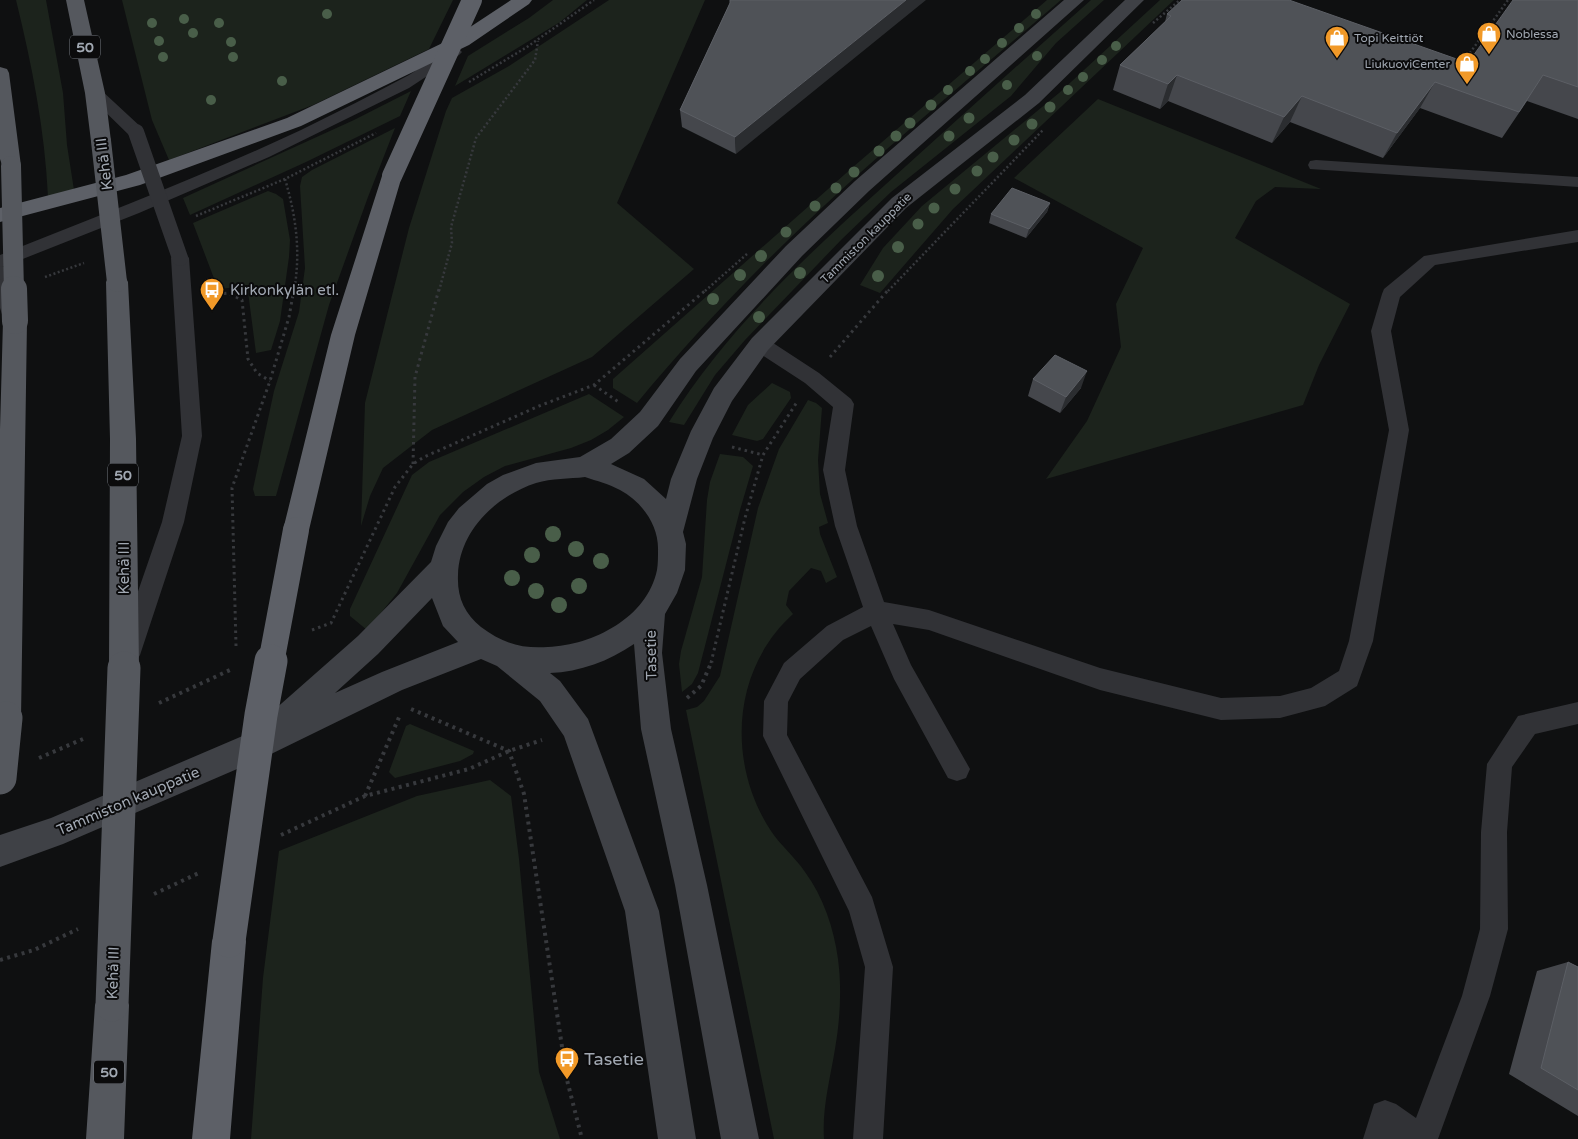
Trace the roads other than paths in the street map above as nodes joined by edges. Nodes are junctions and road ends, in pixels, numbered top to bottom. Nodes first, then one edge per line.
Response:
1 (75, 0) edge
2 (472, 0) edge
3 (1075, 0) edge
4 (1136, 0) edge
5 (515, 6) edge
6 (0, 73) edge
7 (95, 93) junction
8 (1316, 165) dead end
9 (1578, 182) edge
10 (0, 215) edge
11 (1578, 236) edge
12 (0, 262) edge
13 (0, 274) edge
14 (15, 321) junction
15 (760, 344) junction
16 (585, 467) junction
17 (670, 531) junction
18 (443, 568) junction
19 (878, 611) junction
20 (651, 612) junction
21 (496, 651) junction
22 (124, 668) junction
23 (1578, 713) edge
24 (254, 747) junction
25 (957, 769) dead end
26 (0, 778) edge
27 (0, 851) edge
28 (105, 1139) edge
29 (211, 1139) edge
30 (677, 1139) edge
31 (740, 1139) edge
32 (868, 1139) edge
33 (1378, 1139) edge
34 (1421, 1139) edge

1 - 7 highway, Kehä III / 50
2 - 29 highway, bridge
3 - 16 main road
4 - 15 main road, Tammiston kauppatie
5 - 10 highway
5 - 12 lane
6 - 14 highway, bridge
7 - 22 highway, Kehä III / 50, bridge
7 - 22 lane, bridge
8 - 9 lane
11 - 19 lane
13 - 14 lane, bridge
14 - 26 highway, bridge
15 - 17 main road, Tammiston kauppatie
15 - 19 lane
16 - 17 main road
16 - 18 main road
17 - 20 main road
18 - 21 main road
18 - 24 main road, Tammiston kauppatie
19 - 25 lane
19 - 32 lane
20 - 21 main road
20 - 31 main road, Tasetie
21 - 24 main road, Tammiston kauppatie
21 - 30 main road
22 - 28 highway, Kehä III / 50, bridge
23 - 34 lane
24 - 27 main road, Tammiston kauppatie
33 - 34 lane

